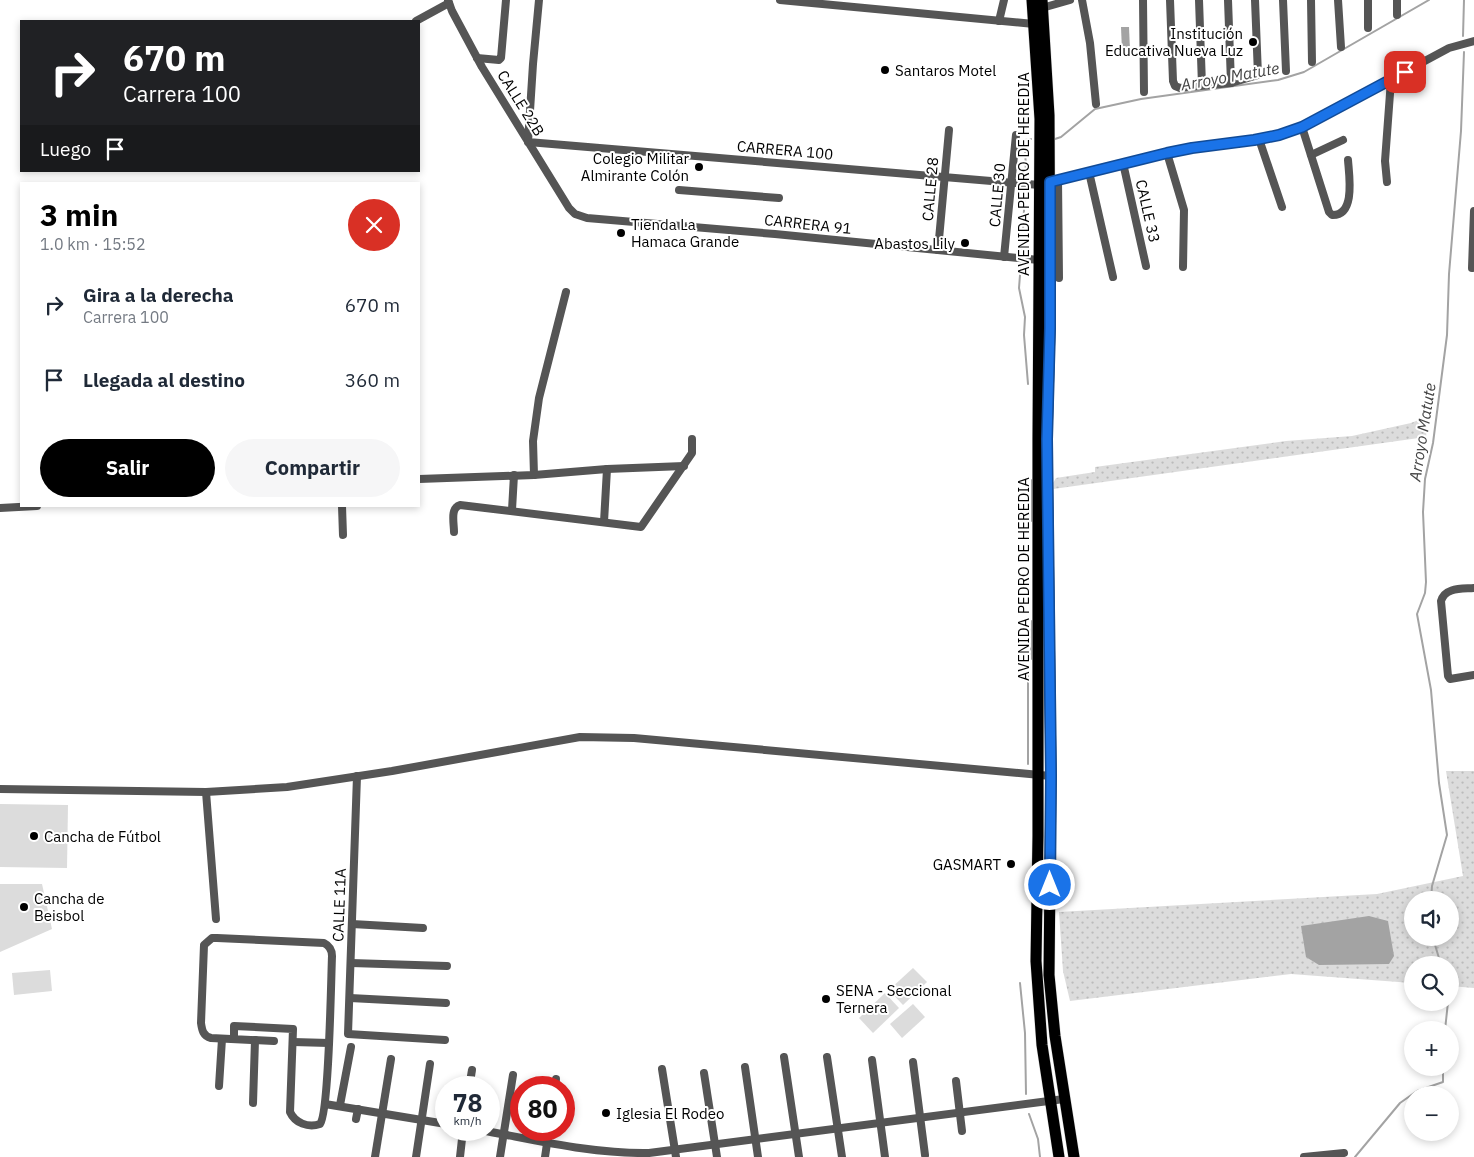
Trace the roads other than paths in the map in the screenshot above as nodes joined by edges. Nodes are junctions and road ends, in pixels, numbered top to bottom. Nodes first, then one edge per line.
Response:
1 (506, 0) edge
2 (539, 0) edge
3 (780, 0) edge
4 (1004, 0) edge
5 (1032, 0) edge
6 (1070, 0) edge
7 (1082, 0) edge
8 (1142, 0) edge
9 (1170, 0) edge
10 (1199, 0) edge
11 (1228, 0) edge
12 (1255, 0) edge
13 (1284, 0) edge
14 (1311, 0) edge
15 (1338, 0) edge
16 (1368, 0) edge
17 (1397, 0) edge
18 (448, 1) edge
19 (1042, 4) edge
20 (1397, 14) dead end
21 (418, 20) edge
22 (999, 21) junction
23 (1034, 24) junction
24 (1368, 28) dead end
25 (1474, 42) edge
26 (1341, 46) dead end
27 (477, 58) junction
28 (1312, 62) dead end
29 (1286, 71) dead end
30 (1391, 80) junction
31 (1231, 82) junction
32 (1202, 85) junction
33 (1144, 92) dead end
34 (1096, 104) dead end
35 (1302, 127) junction
36 (949, 130) dead end
37 (1016, 135) dead end
38 (1259, 139) junction
39 (1343, 140) dead end
40 (528, 142) junction
41 (1167, 153) junction
42 (1311, 155) junction
43 (1348, 160) dead end
44 (1123, 163) junction
45 (1089, 172) junction
46 (945, 177) junction
47 (1012, 182) junction
48 (1049, 182) junction
49 (1387, 182) dead end
50 (679, 190) dead end
51 (779, 198) dead end
52 (1282, 207) dead end
53 (1474, 211) edge
54 (575, 214) joint
55 (938, 250) junction
56 (1004, 257) junction
57 (1039, 260) junction
58 (1146, 266) dead end
59 (1183, 267) dead end
60 (1472, 268) dead end
61 (1113, 277) dead end
62 (1059, 278) dead end
63 (566, 292) dead end
64 (692, 439) dead end
65 (684, 466) junction
66 (607, 469) junction
67 (514, 475) junction
68 (534, 475) junction
69 (420, 479) edge
70 (20, 507) edge
71 (342, 507) edge
72 (0, 508) edge
73 (512, 510) junction
74 (604, 522) junction
75 (454, 532) dead end
76 (343, 535) dead end
77 (1474, 588) edge
78 (1474, 674) edge
79 (357, 776) junction
80 (1038, 776) junction
81 (1051, 776) junction
82 (0, 789) edge
83 (206, 792) junction
84 (216, 919) dead end
85 (352, 924) junction
86 (423, 928) dead end
87 (351, 963) junction
88 (447, 966) dead end
89 (350, 998) junction
90 (446, 1003) dead end
91 (222, 1039) junction
92 (234, 1039) junction
93 (255, 1040) junction
94 (445, 1040) dead end
95 (274, 1041) dead end
96 (293, 1042) junction
97 (328, 1044) junction
98 (351, 1047) dead end
99 (784, 1057) dead end
100 (828, 1057) dead end
101 (391, 1059) dead end
102 (872, 1060) dead end
103 (913, 1062) dead end
104 (430, 1064) dead end
105 (745, 1066) dead end
106 (472, 1070) dead end
107 (662, 1070) dead end
108 (704, 1073) dead end
109 (513, 1075) dead end
110 (471, 1076) edge
111 (956, 1081) dead end
112 (219, 1086) dead end
113 (1064, 1099) junction
114 (1050, 1100) junction
115 (253, 1102) dead end
116 (325, 1104) junction
117 (340, 1105) junction
118 (358, 1109) junction
119 (960, 1112) junction
120 (382, 1113) junction
121 (920, 1118) junction
122 (356, 1119) dead end
123 (422, 1120) junction
124 (435, 1122) edge
125 (881, 1123) junction
126 (838, 1129) junction
127 (962, 1130) dead end
128 (500, 1133) edge
129 (504, 1134) junction
130 (796, 1134) junction
131 (755, 1140) junction
132 (462, 1141) edge
133 (547, 1142) junction
134 (715, 1145) junction
135 (1344, 1153) dead end
136 (675, 1154) edge
137 (925, 1155) dead end
138 (375, 1157) edge
139 (416, 1157) edge
140 (460, 1157) edge
141 (500, 1157) edge
142 (545, 1157) edge
143 (717, 1157) edge
144 (758, 1157) edge
145 (799, 1157) edge
146 (842, 1157) edge
147 (885, 1157) edge
148 (1059, 1157) edge
149 (1074, 1157) edge
150 (1304, 1157) edge

1 - 27 street
2 - 40 street
3 - 22 street
4 - 22 street
5 - 23 highway, AVENIDA PEDRO DE HEREDIA
6 - 19 street
7 - 34 street
8 - 33 street
9 - 32 street
10 - 32 street
11 - 31 street
12 - 31 street
13 - 29 street
14 - 28 street
15 - 26 street
16 - 24 street
17 - 20 street
18 - 21 street
18 - 27 street, CALLE 22B
19 - 48 highway, AVENIDA PEDRO DE HEREDIA
22 - 23 street
23 - 48 highway, AVENIDA PEDRO DE HEREDIA
25 - 30 street, CARRERA 100
27 - 40 street, CALLE 22B
30 - 35 street, CARRERA 100
30 - 49 street
31 - 32 street
35 - 38 street, CARRERA 100
35 - 42 street
36 - 46 street, CALLE 28
37 - 47 street, CALLE 30
38 - 41 street, CARRERA 100
38 - 52 street
39 - 42 street
40 - 46 street, CARRERA 100
40 - 54 street, CALLE 22B
41 - 44 street, CARRERA 100
41 - 59 street, CALLE 33
42 - 43 street
44 - 45 street, CARRERA 100
44 - 58 street, CALLE 33
45 - 48 street, CARRERA 100
45 - 61 street
46 - 47 street, CARRERA 100
46 - 55 street, CALLE 28
47 - 48 street, CARRERA 100
47 - 56 street, CALLE 30
48 - 57 highway, AVENIDA PEDRO DE HEREDIA
48 - 62 street
48 - 81 highway, AVENIDA PEDRO DE HEREDIA
50 - 51 street
53 - 60 street
54 - 55 street, CARRERA 91
55 - 56 street, CARRERA 91
56 - 57 street, CARRERA 91
57 - 80 highway, AVENIDA PEDRO DE HEREDIA
63 - 68 street
64 - 65 street
65 - 66 street
65 - 74 street
66 - 68 street
66 - 74 street
67 - 68 street
67 - 69 street
67 - 73 street
70 - 72 street
71 - 76 street
73 - 74 street
73 - 75 street
77 - 78 street
79 - 80 street
79 - 83 street
79 - 85 street, CALLE 11A
80 - 81 street
80 - 114 highway, AVENIDA PEDRO DE HEREDIA
81 - 113 highway, AVENIDA PEDRO DE HEREDIA
82 - 83 street
83 - 84 street
85 - 86 street
85 - 87 street, CALLE 11A
87 - 88 street
87 - 89 street, CALLE 11A
89 - 90 street
89 - 94 street, CALLE 11A
91 - 92 street
91 - 97 street
91 - 112 street
92 - 93 street
92 - 96 street
93 - 95 street
93 - 115 street
96 - 97 street
96 - 116 street
97 - 116 street
98 - 117 street
99 - 130 street
100 - 126 street
101 - 120 street
102 - 125 street
103 - 121 street
104 - 123 street
105 - 131 street
106 - 110 street
107 - 136 street
108 - 134 street
109 - 129 street
111 - 119 street
113 - 114 street
113 - 149 highway, AVENIDA PEDRO DE HEREDIA
114 - 119 street
114 - 148 highway, AVENIDA PEDRO DE HEREDIA
116 - 117 street
117 - 118 street
118 - 120 street
118 - 122 street
119 - 121 street
119 - 127 street
120 - 123 street
120 - 138 street
121 - 125 street
121 - 137 street
123 - 124 street
123 - 139 street
125 - 126 street
125 - 147 street
126 - 130 street
126 - 146 street
128 - 129 street
129 - 133 street
129 - 141 street
130 - 131 street
130 - 145 street
131 - 134 street
131 - 144 street
132 - 140 street
133 - 136 street
133 - 142 street
134 - 136 street
134 - 143 street
135 - 150 street

